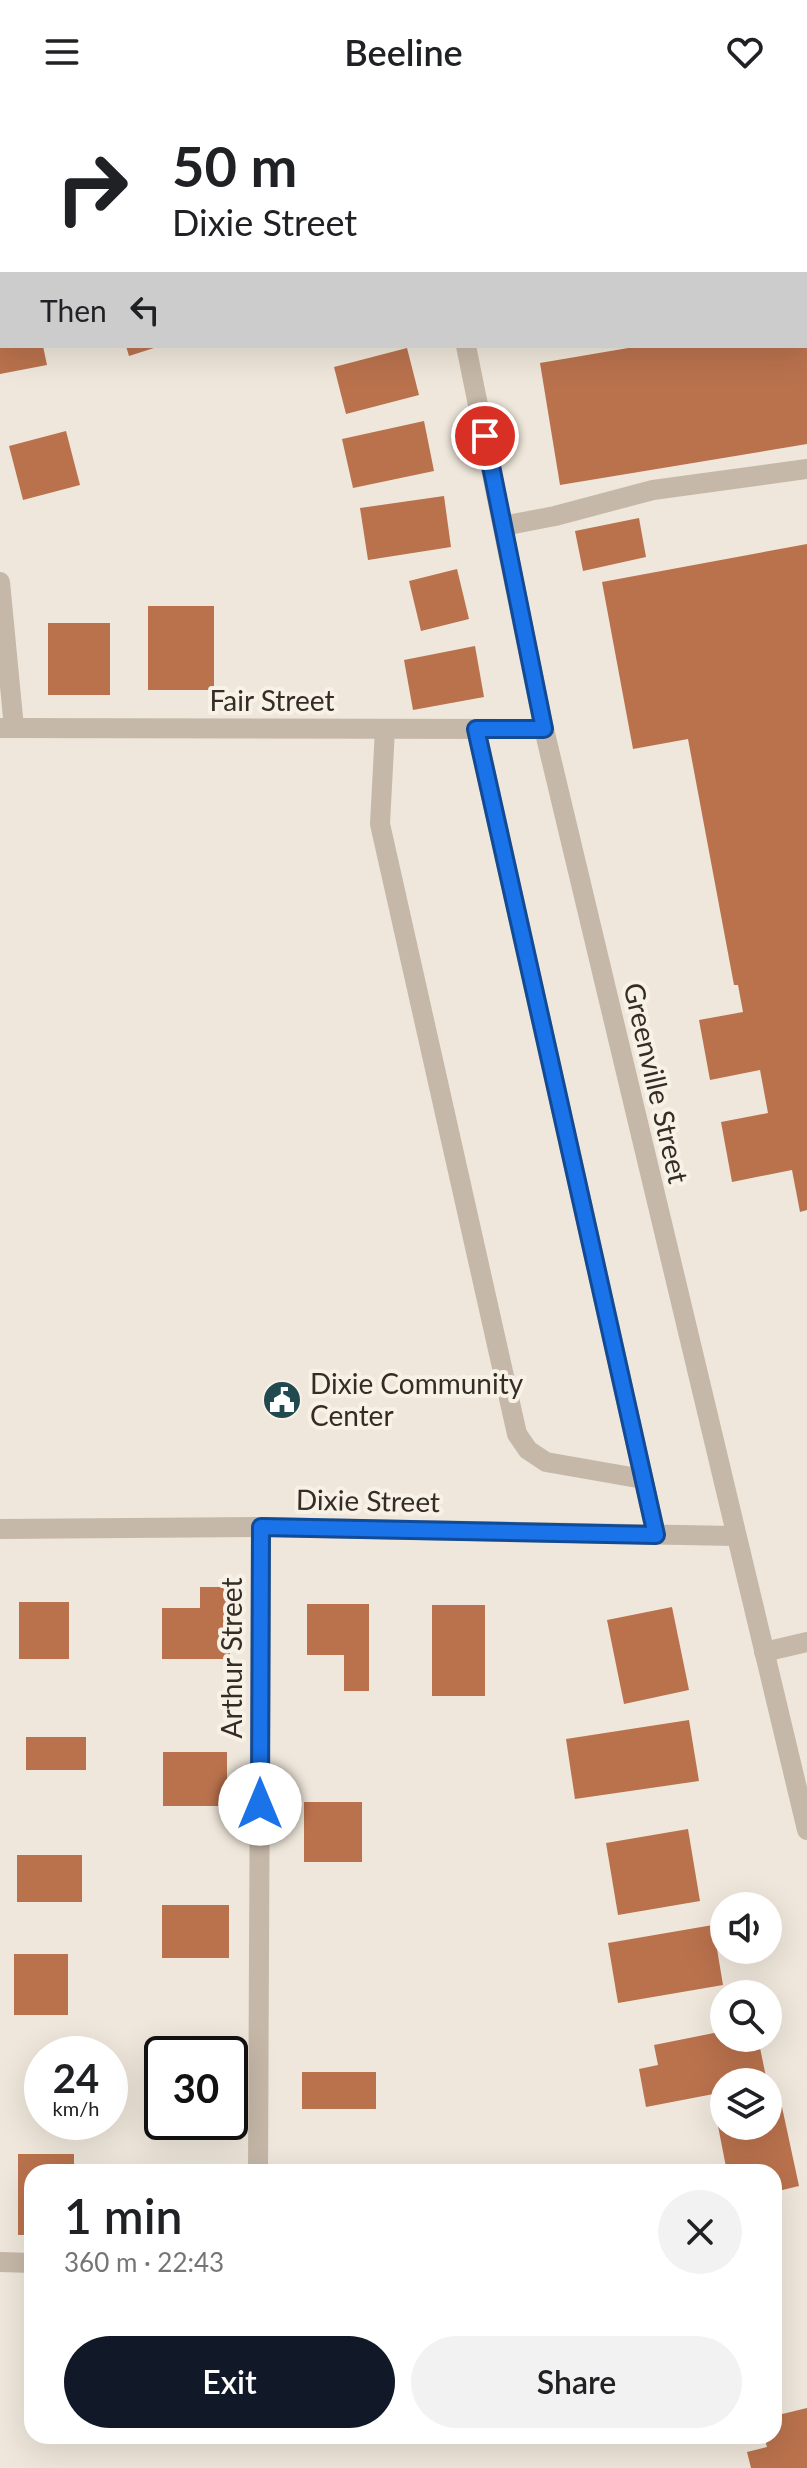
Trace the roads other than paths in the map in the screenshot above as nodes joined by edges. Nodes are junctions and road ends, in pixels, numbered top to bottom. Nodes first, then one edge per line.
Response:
1 (466, 348) edge
2 (807, 469) edge
3 (503, 526) junction
4 (0, 582) edge
5 (7, 728) edge
6 (385, 729) junction
7 (476, 729) junction
8 (544, 729) junction
9 (643, 1479) junction
10 (261, 1527) junction
11 (0, 1529) edge
12 (656, 1535) junction
13 (735, 1536) junction
14 (807, 1642) edge
15 (764, 1652) junction
16 (807, 1830) edge
17 (258, 2164) edge
18 (0, 2262) edge
19 (24, 2263) edge

1 - 3 street, Greenville Street
2 - 3 street
3 - 8 street, Greenville Street
4 - 5 street
5 - 6 street, Fair Street
6 - 7 street, Fair Street
6 - 9 street
7 - 8 street, Fair Street
7 - 9 street
8 - 13 street, Greenville Street
9 - 12 street
10 - 11 street, Dixie Street
10 - 12 street, Dixie Street
10 - 17 street, Arthur Street
12 - 13 street, Dixie Street
13 - 15 street, Greenville Street
14 - 15 street
15 - 16 street, Greenville Street
18 - 19 street

